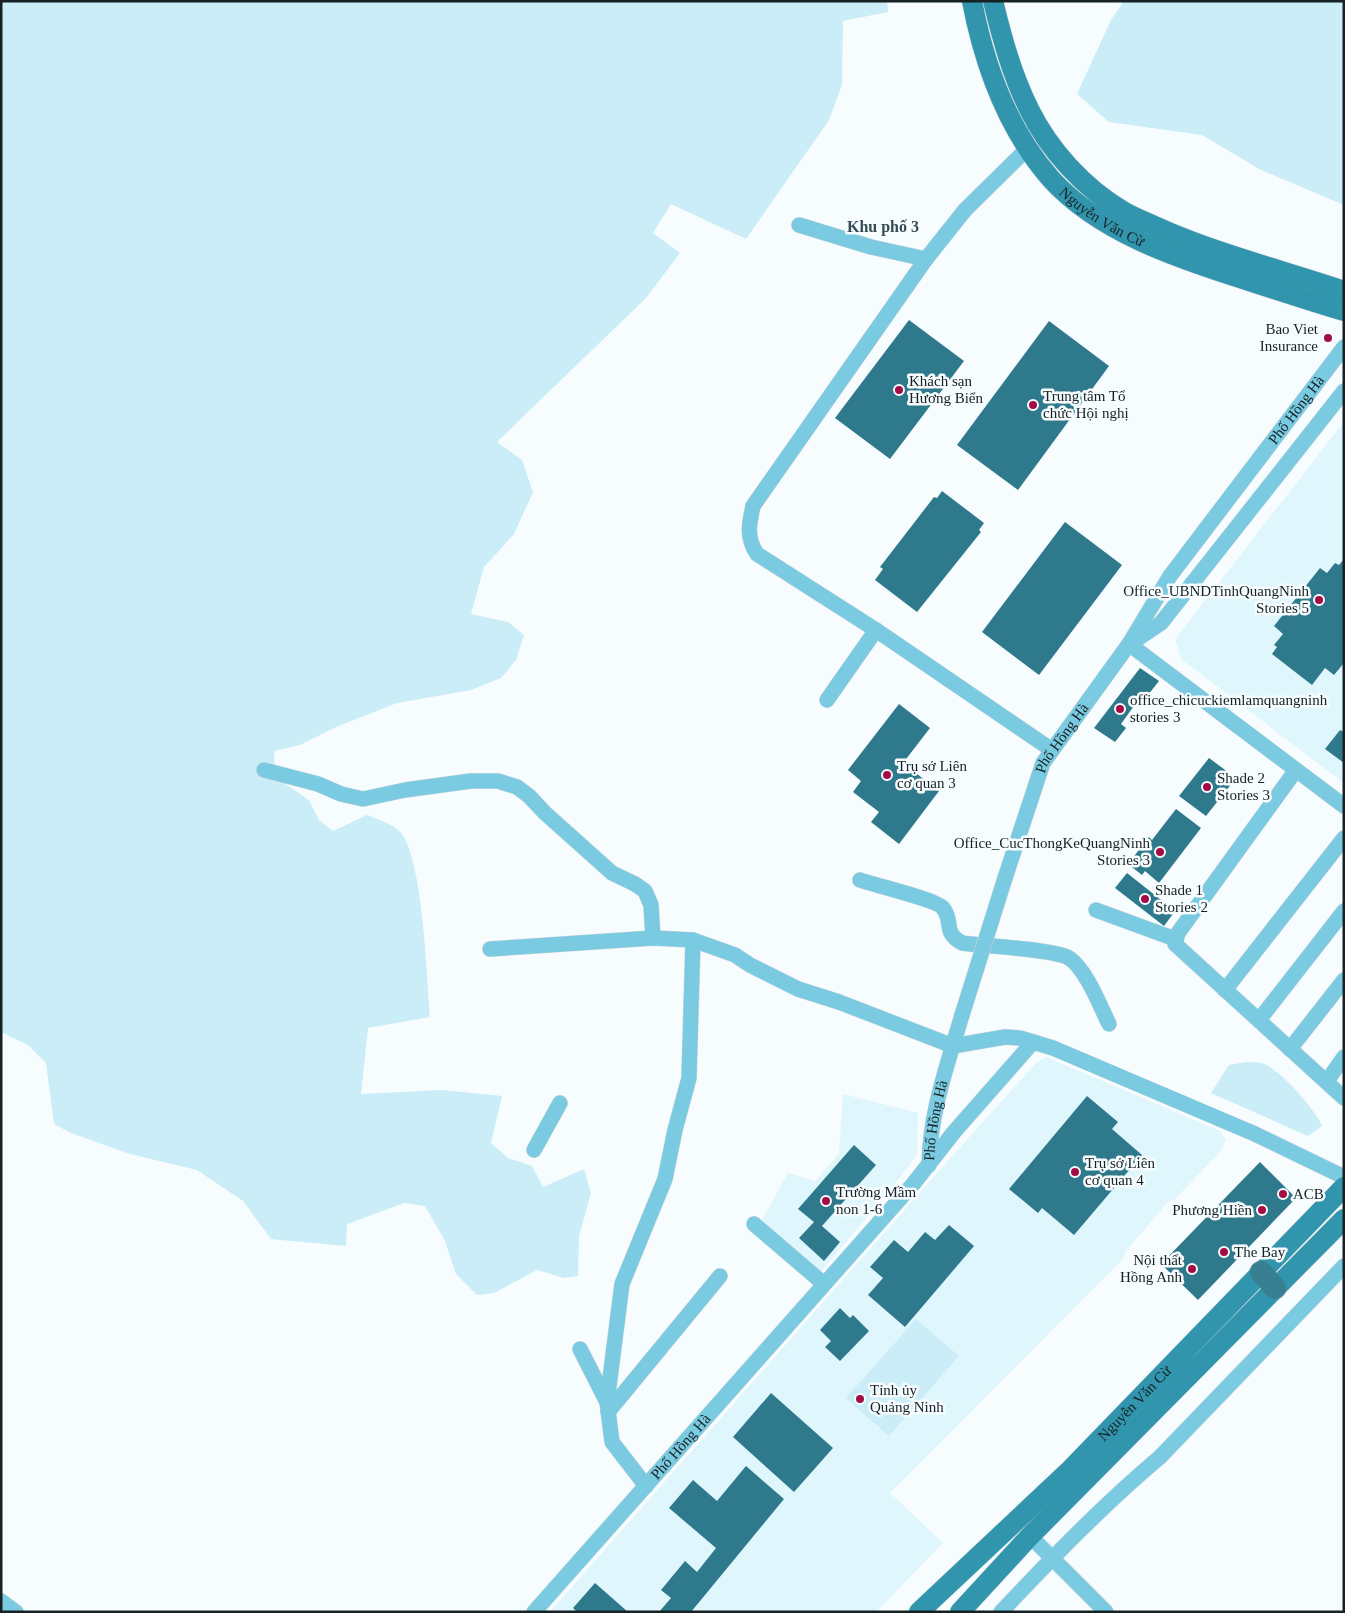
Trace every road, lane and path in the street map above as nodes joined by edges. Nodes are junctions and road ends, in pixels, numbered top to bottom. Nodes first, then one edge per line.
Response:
1 (972, 1) edge
2 (993, 1) edge
3 (1028, 148) junction
4 (799, 225) dead end
5 (926, 260) junction
6 (1344, 291) edge
7 (1344, 311) edge
8 (1344, 347) edge
9 (1344, 391) edge
10 (876, 630) junction
11 (1129, 644) junction
12 (827, 700) dead end
13 (1052, 750) junction
14 (264, 770) dead end
15 (1296, 770) junction
16 (1344, 806) edge
17 (1344, 838) edge
18 (860, 880) dead end
19 (1096, 910) dead end
20 (1344, 911) edge
21 (653, 938) junction
22 (1175, 939) junction
23 (693, 940) junction
24 (490, 949) dead end
25 (1344, 980) edge
26 (1225, 990) junction
27 (1258, 1020) junction
28 (1109, 1024) dead end
29 (1033, 1042) junction
30 (953, 1046) junction
31 (1290, 1049) junction
32 (1344, 1057) edge
33 (1326, 1082) junction
34 (1344, 1098) edge
35 (560, 1103) dead end
36 (534, 1150) dead end
37 (928, 1165) junction
38 (1344, 1177) edge
39 (1344, 1187) edge
40 (1344, 1219) edge
41 (754, 1224) dead end
42 (1344, 1266) edge
43 (720, 1276) dead end
44 (1268, 1280) junction
45 (824, 1284) junction
46 (580, 1349) dead end
47 (608, 1407) junction
48 (646, 1486) junction
49 (1030, 1536) junction
50 (1052, 1558) junction
51 (1, 1601) edge
52 (16, 1612) edge
53 (534, 1612) edge
54 (919, 1612) edge
55 (960, 1612) edge
56 (1001, 1612) edge
57 (1106, 1612) edge

1 - 3 main road, Nguyễn Văn Cừ
2 - 6 main road, Nguyễn Văn Cừ
3 - 5 street
3 - 7 main road, Nguyễn Văn Cừ
4 - 5 street
5 - 10 street
8 - 11 street, Phố Hồng Hà
9 - 11 street, Phố Hồng Hà
10 - 12 street
10 - 13 street
11 - 13 street, Phố Hồng Hà
11 - 15 street
13 - 30 street, Phố Hồng Hà, bridge
14 - 21 street
15 - 16 street
15 - 22 street
17 - 26 street
18 - 28 street
19 - 22 street
20 - 27 street
21 - 23 street
21 - 24 street
22 - 26 street
23 - 30 street
23 - 47 street
25 - 31 street
26 - 27 street
27 - 31 street
29 - 30 street
29 - 37 street
29 - 38 street
30 - 37 street, Phố Hồng Hà
31 - 33 street
32 - 33 street
33 - 34 street
35 - 36 street
37 - 45 street, Phố Hồng Hà
39 - 44 main road, Nguyễn Văn Cừ
40 - 44 main road, Nguyễn Văn Cừ
41 - 45 street
42 - 50 street
43 - 47 street
44 - 49 main road, Nguyễn Văn Cừ
44 - 54 main road, Nguyễn Văn Cừ
45 - 48 street, Phố Hồng Hà
46 - 47 street
47 - 48 street
48 - 53 street, Phố Hồng Hà
49 - 50 street
49 - 55 main road, Nguyễn Văn Cừ
50 - 56 street
50 - 57 street
51 - 52 street

